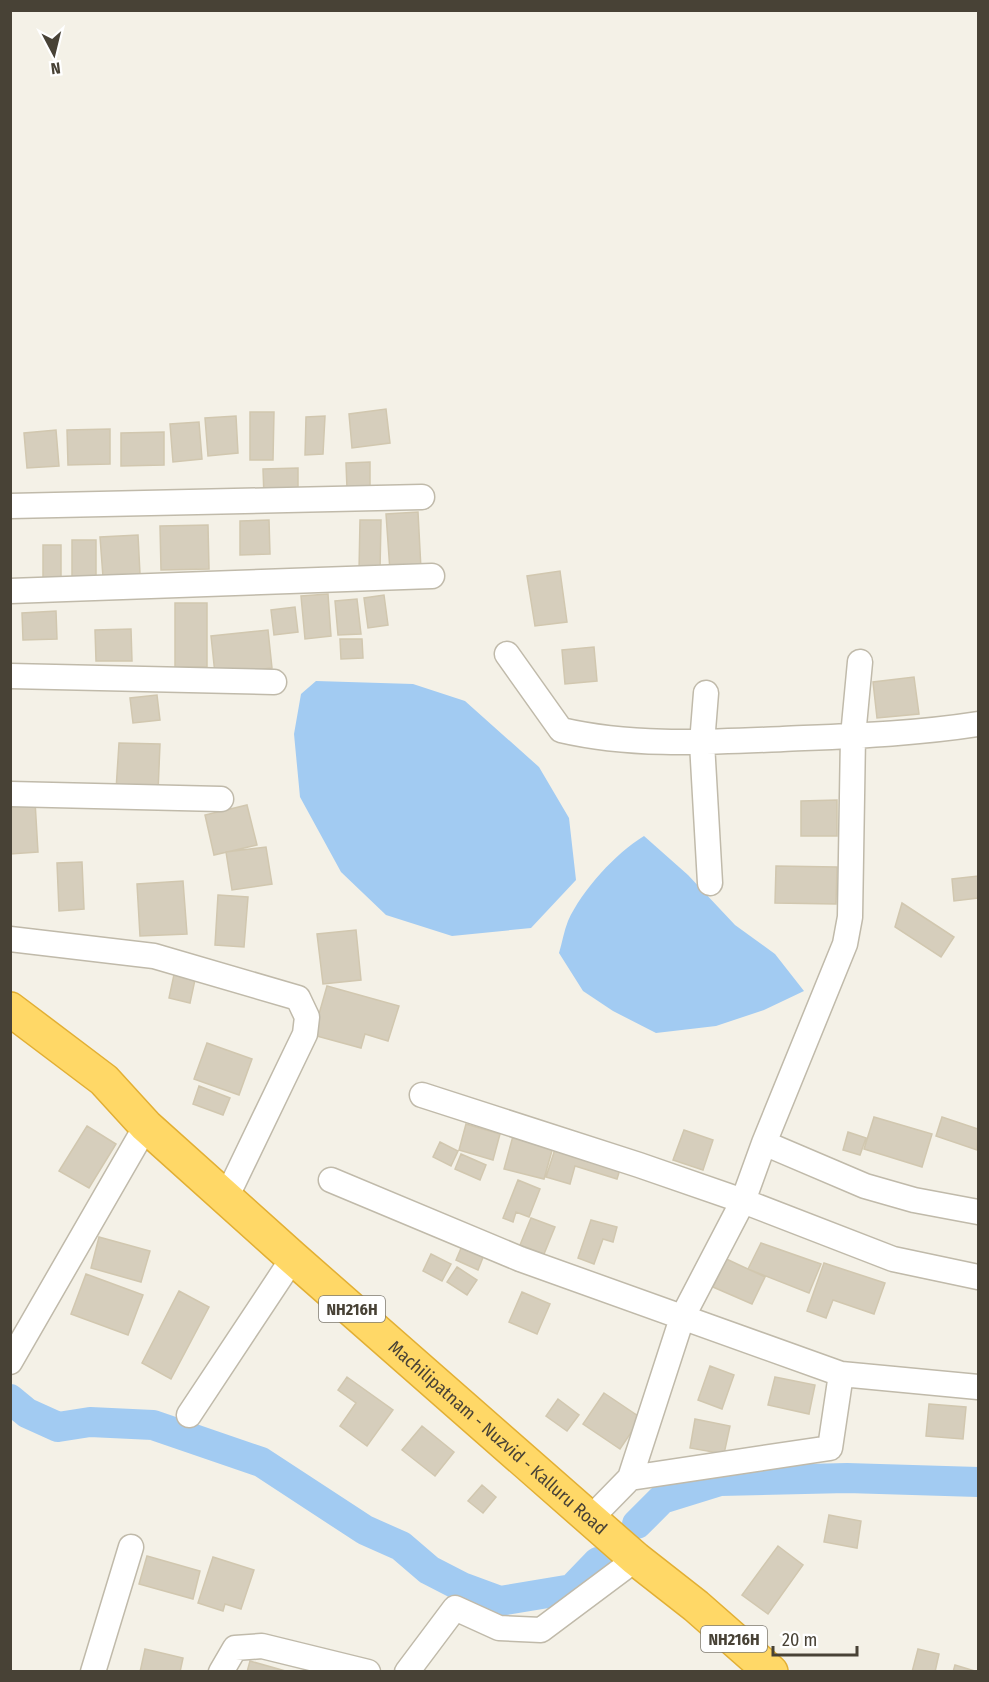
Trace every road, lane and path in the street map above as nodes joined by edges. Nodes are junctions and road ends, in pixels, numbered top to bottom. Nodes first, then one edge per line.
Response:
1 (422, 497) dead end
2 (10, 506) edge
3 (432, 576) dead end
4 (10, 591) edge
5 (507, 654) dead end
6 (860, 662) dead end
7 (10, 676) edge
8 (274, 682) dead end
9 (706, 693) dead end
10 (978, 724) edge
11 (853, 736) junction
12 (702, 742) junction
13 (10, 794) edge
14 (221, 799) dead end
15 (710, 883) dead end
16 (10, 939) edge
17 (10, 1009) edge
18 (422, 1095) dead end
19 (146, 1126) junction
20 (764, 1143) junction
21 (331, 1180) dead end
22 (226, 1198) junction
23 (743, 1201) junction
24 (978, 1212) edge
25 (293, 1258) junction
26 (978, 1277) edge
27 (682, 1318) junction
28 (10, 1362) edge
29 (841, 1374) junction
30 (978, 1387) edge
31 (189, 1415) dead end
32 (630, 1478) junction
33 (590, 1519) junction
34 (131, 1547) dead end
35 (636, 1559) junction
36 (93, 1671) edge
37 (221, 1671) edge
38 (368, 1671) edge
39 (407, 1671) edge
40 (771, 1671) edge

1 - 2 street
3 - 4 street
5 - 12 street
6 - 11 street
7 - 8 street
9 - 12 street
10 - 11 street
11 - 12 street
11 - 20 street
12 - 15 street
13 - 14 street
16 - 22 street
17 - 19 highway, Machilipatnam - Nuzvid - Kalluru Road / NH216H
18 - 23 street
19 - 22 highway, Machilipatnam - Nuzvid - Kalluru Road / NH216H
19 - 28 street
20 - 23 street
20 - 24 street
21 - 27 street
22 - 25 highway, Machilipatnam - Nuzvid - Kalluru Road / NH216H
23 - 26 street
23 - 27 street
25 - 31 street
25 - 33 highway, Machilipatnam - Nuzvid - Kalluru Road / NH216H
27 - 29 street
27 - 32 street
29 - 30 street
29 - 32 street
32 - 33 street
33 - 35 highway, Machilipatnam - Nuzvid - Kalluru Road / NH216H
34 - 36 street
35 - 39 street
35 - 40 highway, Machilipatnam - Nuzvid - Kalluru Road / NH216H
37 - 38 street

